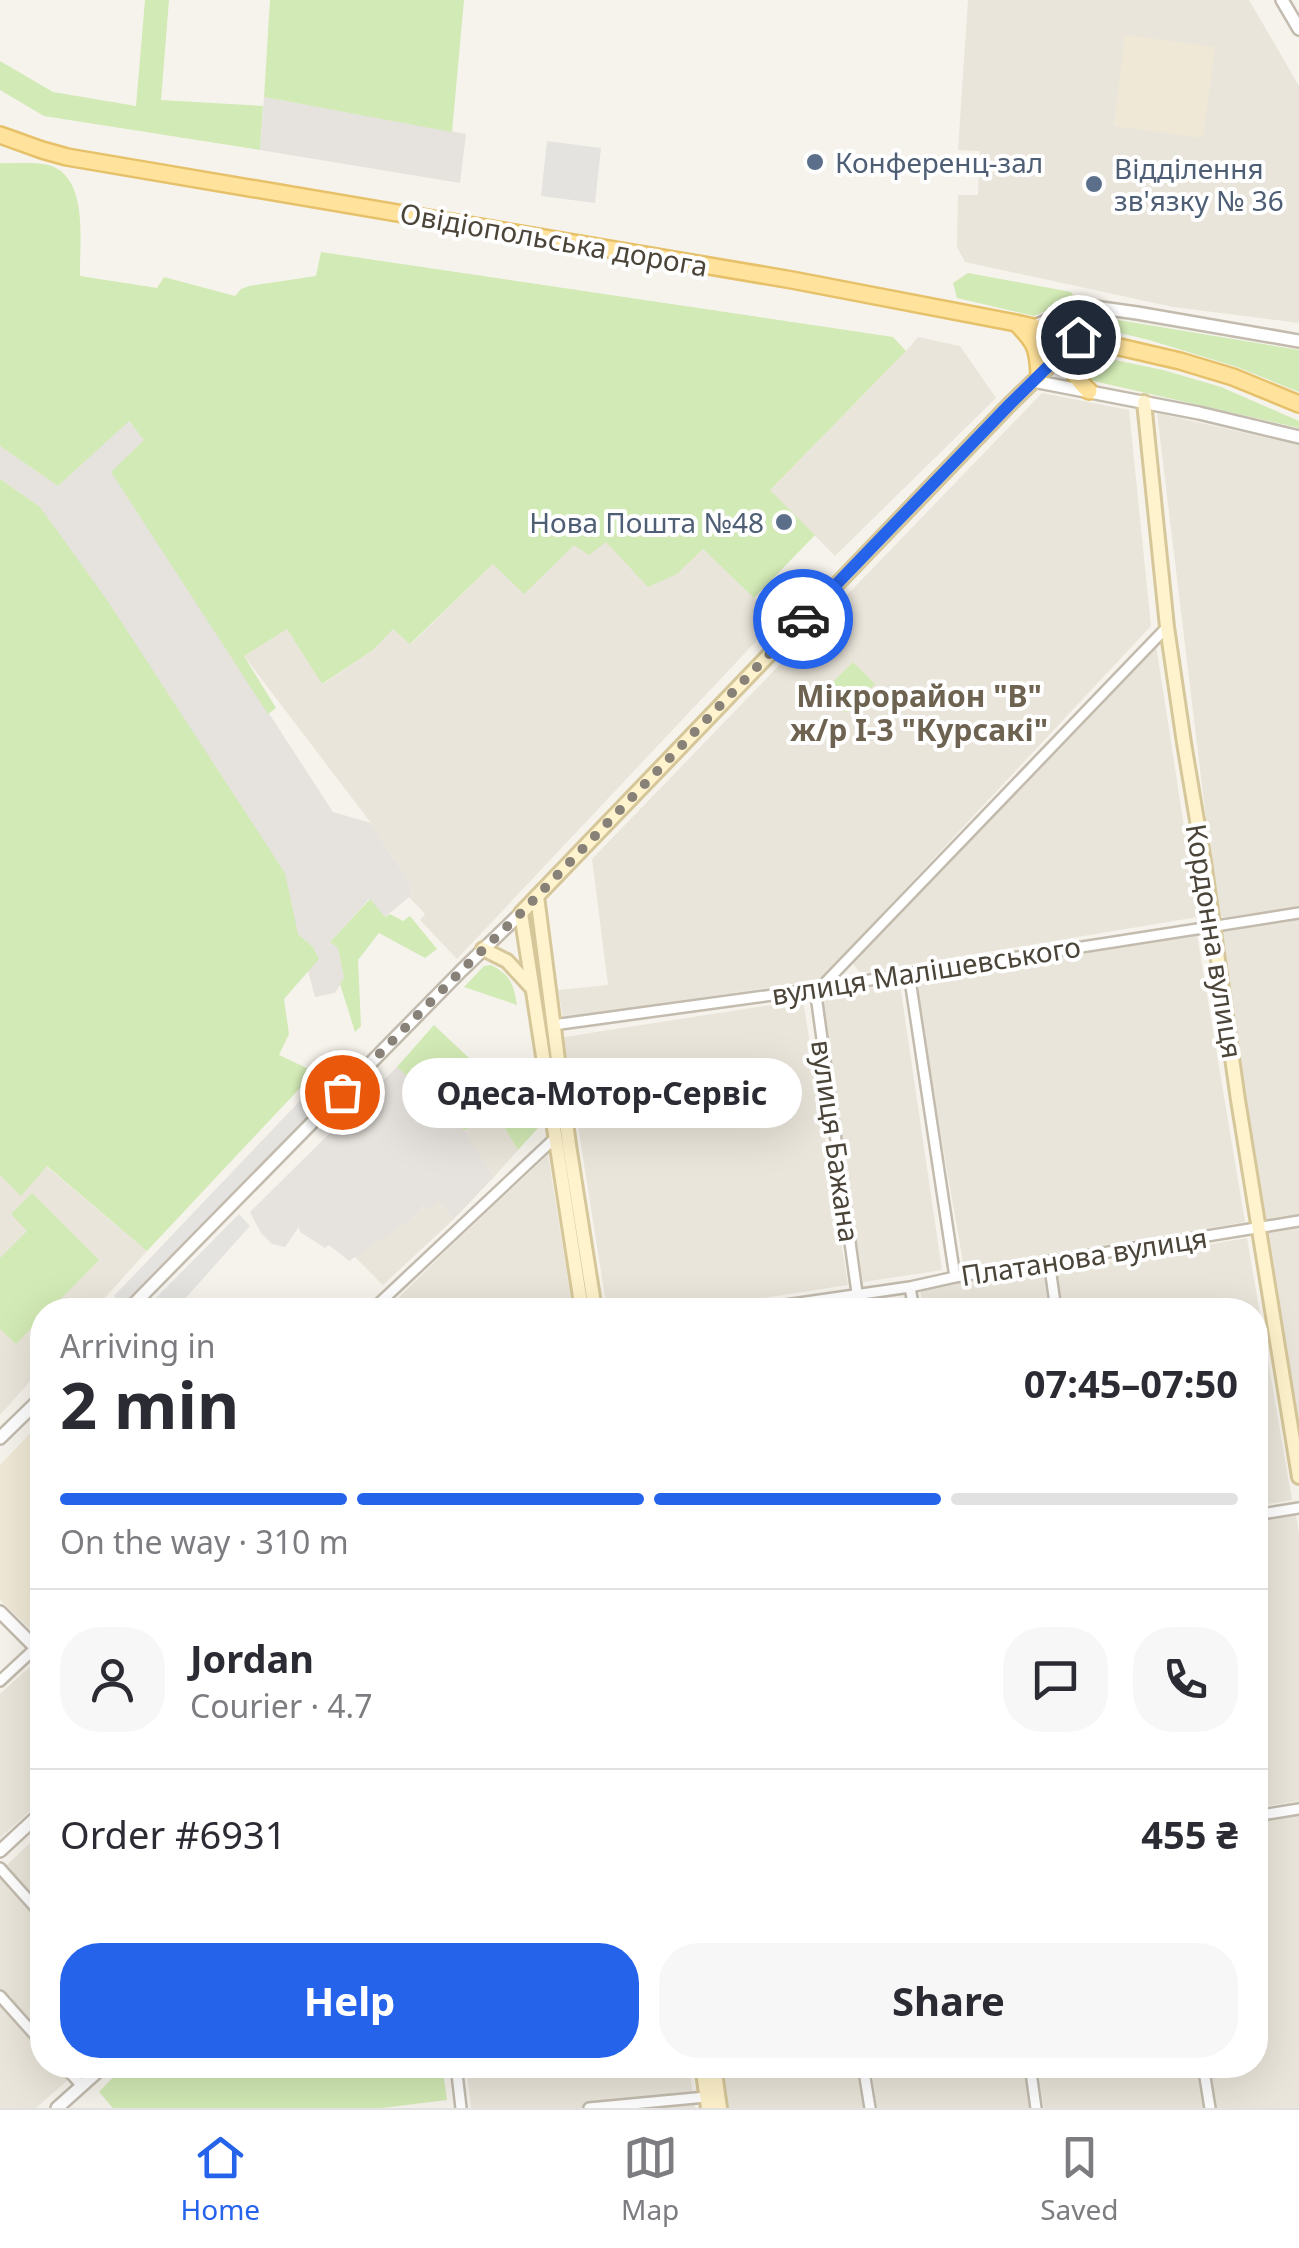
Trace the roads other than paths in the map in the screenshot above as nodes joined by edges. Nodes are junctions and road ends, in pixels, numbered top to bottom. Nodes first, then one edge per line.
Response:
1 (1282, 0) edge
2 (1299, 30) edge
3 (1, 136) edge
4 (1088, 306) junction
5 (1016, 323) junction
6 (1034, 327) junction
7 (1078, 337) junction
8 (1299, 341) edge
9 (1102, 342) junction
10 (1036, 378) junction
11 (1089, 391) junction
12 (1144, 402) junction
13 (1299, 404) edge
14 (1299, 436) edge
15 (1167, 627) junction
16 (537, 896) junction
17 (521, 913) junction
18 (1299, 913) edge
19 (1213, 925) junction
20 (482, 950) junction
21 (909, 973) junction
22 (532, 988) junction
23 (818, 988) junction
24 (553, 1025) junction
25 (555, 1138) junction
26 (1299, 1221) edge
27 (1259, 1228) junction
28 (1049, 1261) junction
29 (955, 1277) junction
30 (910, 1287) junction
31 (857, 1293) junction
32 (142, 1298) edge
33 (385, 1298) edge
34 (580, 1298) edge
35 (593, 1298) edge
36 (826, 1298) edge
37 (912, 1298) edge
38 (1054, 1298) edge
39 (30, 1409) edge
40 (0, 1438) edge
41 (1296, 1445) edge
42 (1299, 1477) edge
43 (1299, 1508) edge
44 (1268, 1512) edge
45 (0, 1612) edge
46 (30, 1639) edge
47 (30, 1656) edge
48 (0, 1681) edge
49 (1299, 1809) edge
50 (1268, 1814) edge
51 (30, 1823) edge
52 (0, 1851) edge
53 (0, 1868) edge
54 (30, 1902) edge
55 (0, 1996) edge
56 (30, 2030) edge
57 (75, 2078) edge
58 (91, 2078) edge
59 (458, 2078) edge
60 (716, 2078) edge
61 (865, 2078) edge
62 (1032, 2078) edge
63 (1206, 2078) edge
64 (82, 2086) junction
65 (707, 2102) edge
66 (66, 2105) edge
67 (461, 2108) edge
68 (589, 2108) edge
69 (720, 2108) edge
70 (870, 2108) edge
71 (1036, 2108) edge
72 (1210, 2108) edge

1 - 2 street
3 - 5 main road, Овідіопольська дорога
4 - 6 street
4 - 7 street
4 - 8 street
5 - 6 main road, Овідіопольська дорога
5 - 10 main road
6 - 7 main road, Овідіопольська дорога
7 - 9 main road, Овідіопольська дорога
7 - 10 main road
9 - 11 main road
9 - 13 main road, Овідіопольська дорога
10 - 11 street
10 - 16 main road
11 - 12 street
12 - 14 street
12 - 15 main road, Кордонна вулиця
15 - 19 main road, Кордонна вулиця
15 - 23 street
16 - 17 main road
16 - 24 main road
17 - 20 street
17 - 22 main road
18 - 19 street, вулиця Малішевського
19 - 21 street, вулиця Малішевського
19 - 27 main road, Кордонна вулиця
20 - 22 main road
20 - 32 street
21 - 23 street, вулиця Малішевського
21 - 29 street
22 - 25 main road
23 - 24 street, вулиця Малішевського
23 - 31 street, вулиця Бажана
24 - 35 main road
25 - 33 street
25 - 34 main road
26 - 27 street, Платанова вулиця
27 - 28 street, Платанова вулиця
27 - 41 main road, Кордонна вулиця
28 - 29 street, Платанова вулиця
28 - 38 street
29 - 30 street, Платанова вулиця
30 - 31 street, Платанова вулиця
30 - 37 street
31 - 36 street, Платанова вулиця
39 - 40 street
41 - 42 main road, Кордонна вулиця
43 - 44 street
45 - 46 street
47 - 48 street
49 - 50 street
51 - 52 street
53 - 54 street
55 - 56 street
57 - 64 street
58 - 64 street
59 - 67 street
60 - 69 main road
61 - 70 street
62 - 71 street
63 - 72 street
64 - 66 street
65 - 68 street

